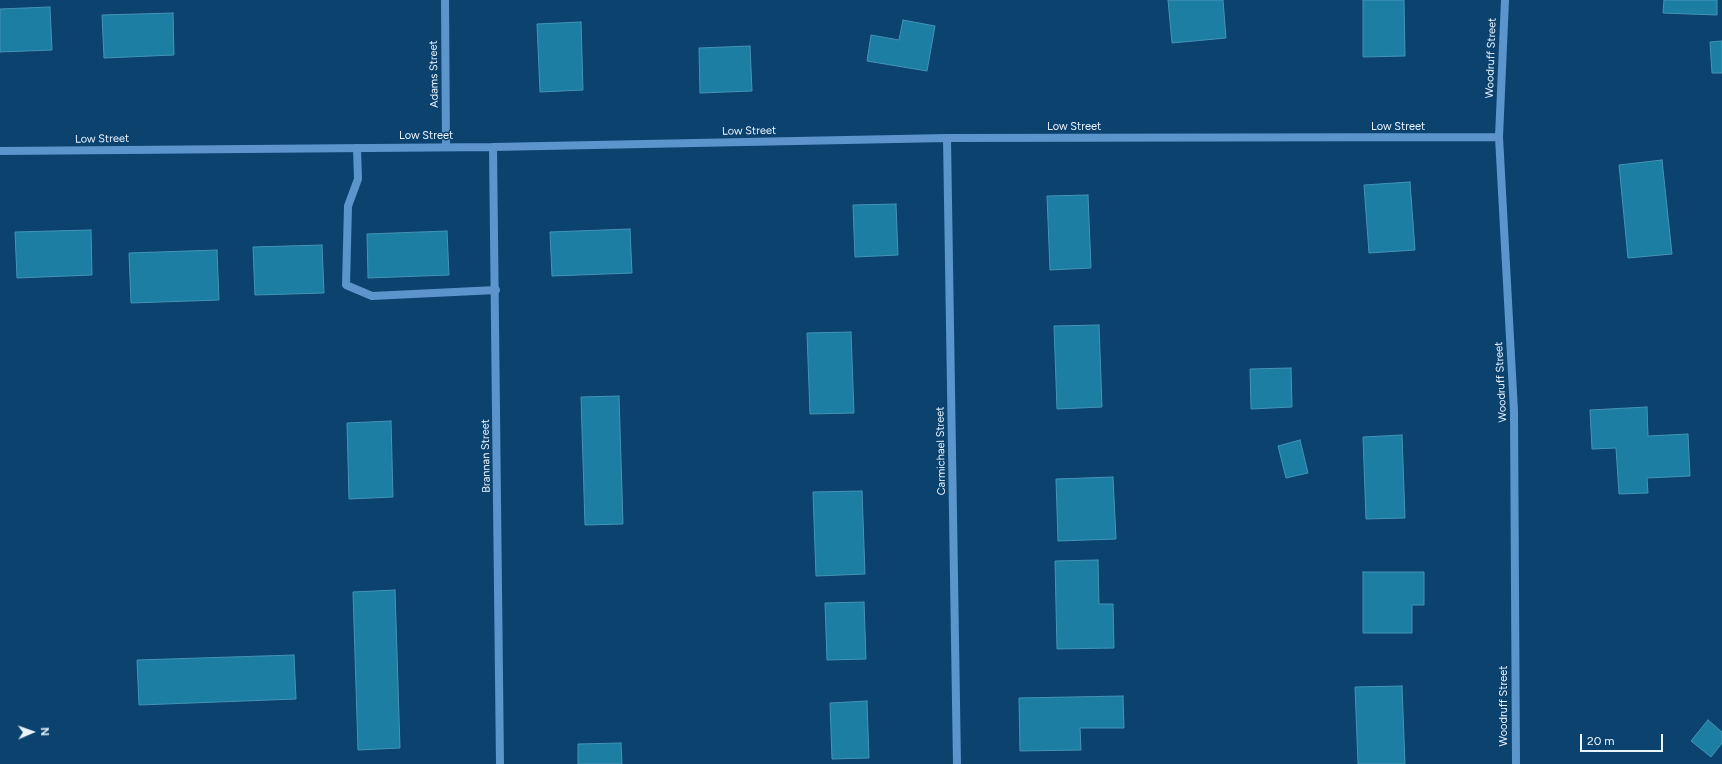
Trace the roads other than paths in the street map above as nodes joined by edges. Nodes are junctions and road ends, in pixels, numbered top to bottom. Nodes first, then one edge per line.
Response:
1 (445, 0) edge
2 (1505, 0) edge
3 (1499, 137) junction
4 (947, 138) junction
5 (446, 147) junction
6 (494, 147) junction
7 (357, 148) junction
8 (0, 151) edge
9 (496, 290) junction
10 (500, 764) edge
11 (957, 764) edge
12 (1516, 764) edge

1 - 5 street, Adams Street
2 - 3 street, Woodruff Street
3 - 4 street, Low Street
3 - 12 street, Woodruff Street
4 - 6 street, Low Street
4 - 11 street, Carmichael Street
5 - 6 street, Low Street
5 - 7 street, Low Street
6 - 9 street, Brannan Street
7 - 8 street, Low Street
7 - 9 street
9 - 10 street, Brannan Street

